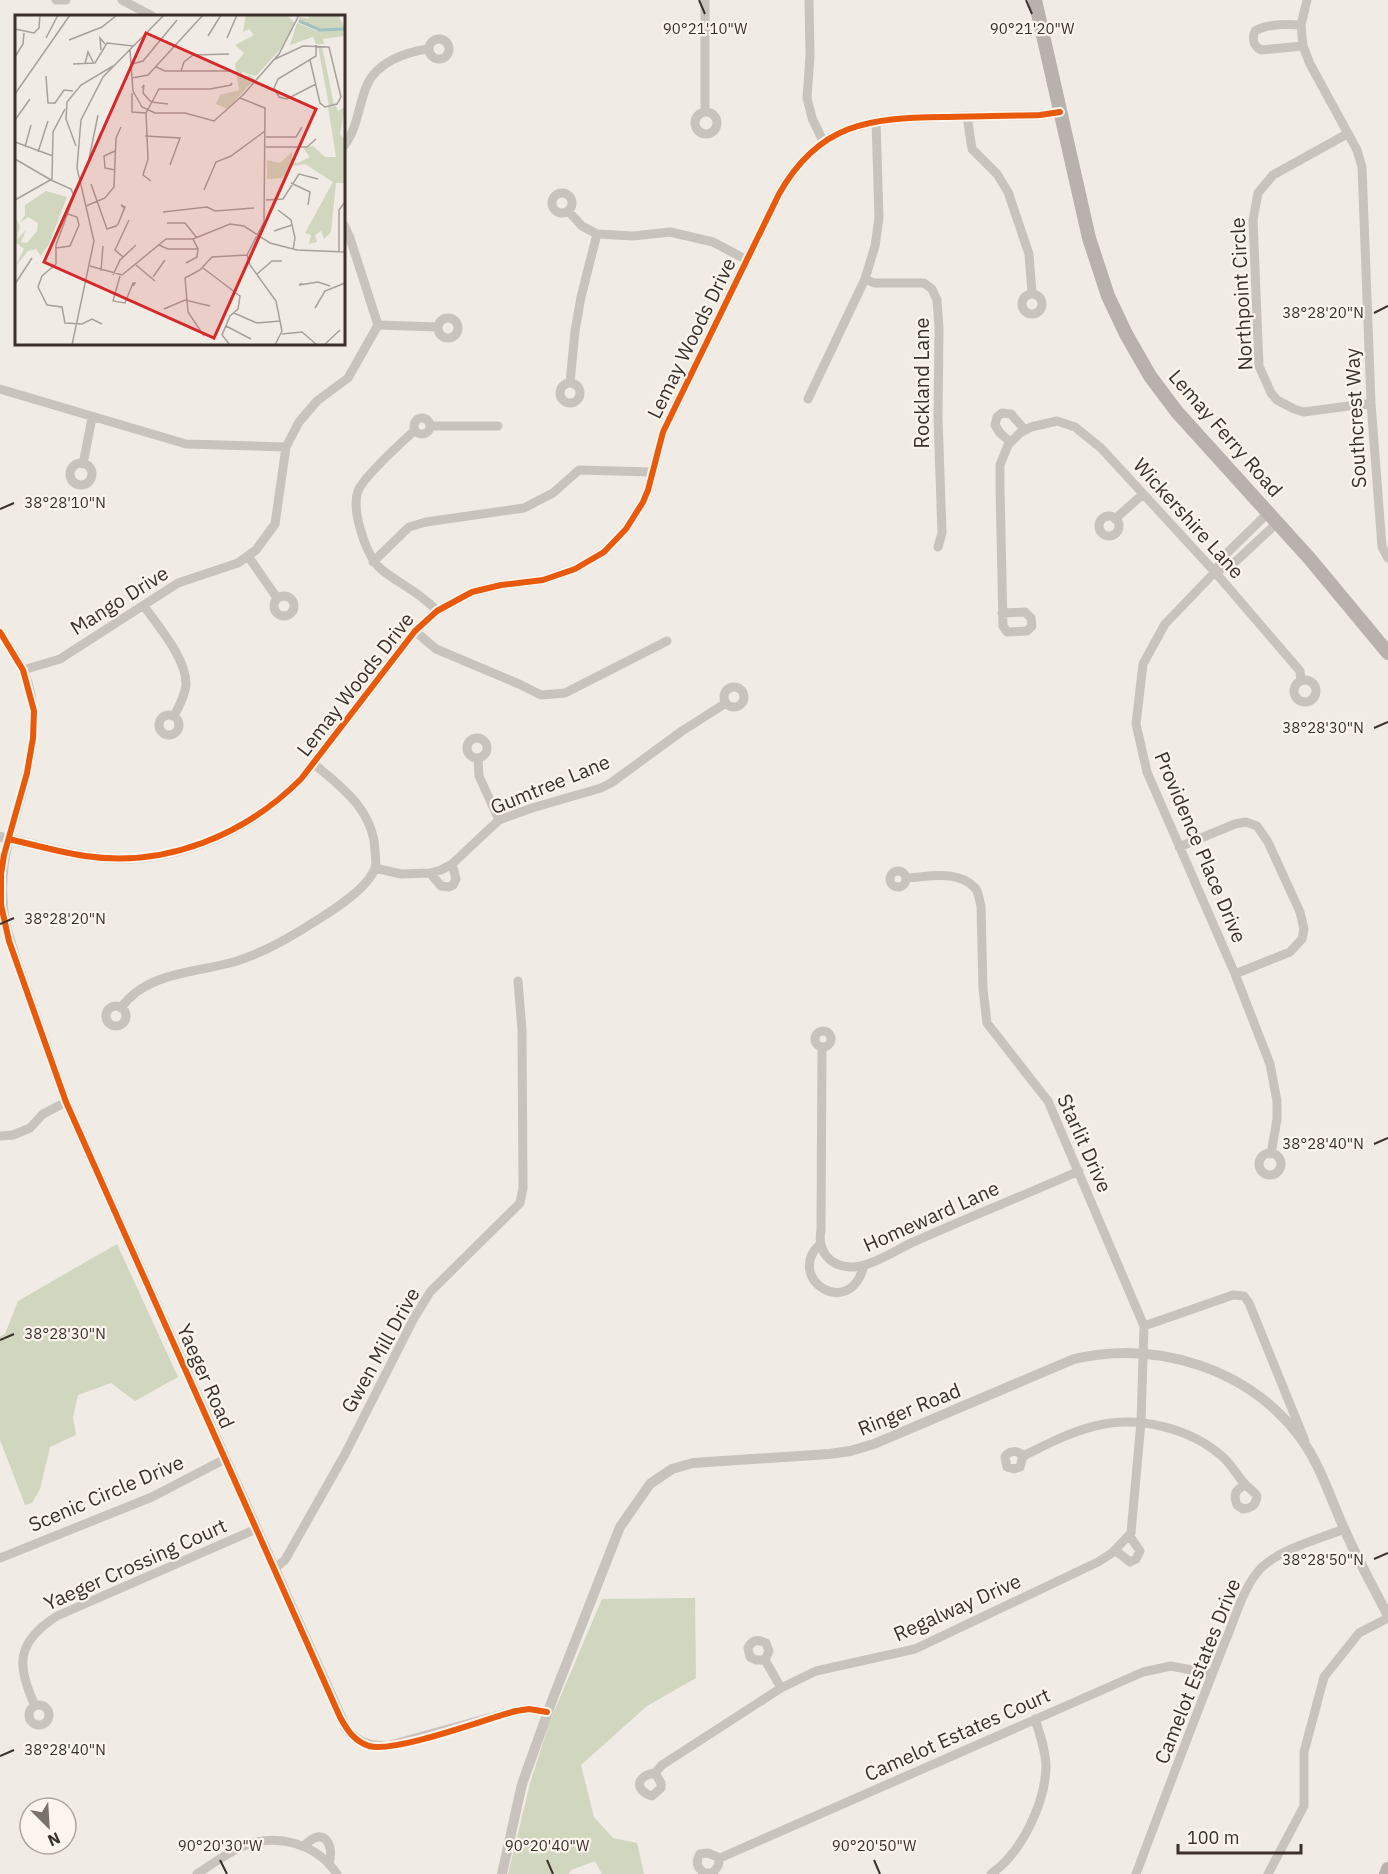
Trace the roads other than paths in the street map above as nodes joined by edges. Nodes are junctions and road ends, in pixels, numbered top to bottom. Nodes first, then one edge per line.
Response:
1 (56, 0) edge
2 (66, 0) edge
3 (122, 0) edge
4 (705, 0) edge
5 (809, 0) edge
6 (1035, 0) edge
7 (1306, 0) edge
8 (150, 15) edge
9 (1301, 25) junction
10 (1303, 46) junction
11 (428, 49) dead end
12 (705, 112) dead end
13 (1060, 112) junction
14 (968, 116) junction
15 (876, 121) junction
16 (1347, 134) junction
17 (824, 142) junction
18 (345, 144) edge
19 (568, 211) dead end
20 (345, 227) edge
21 (597, 234) junction
22 (747, 260) junction
23 (865, 279) junction
24 (1032, 293) dead end
25 (378, 324) junction
26 (438, 327) dead end
27 (570, 383) dead end
28 (0, 388) edge
29 (808, 399) dead end
30 (1371, 403) junction
31 (92, 417) junction
32 (498, 426) dead end
33 (1025, 430) junction
34 (1010, 442) junction
35 (286, 447) junction
36 (83, 464) dead end
37 (653, 472) junction
38 (1143, 494) junction
39 (1273, 518) junction
40 (1116, 519) dead end
41 (938, 547) dead end
42 (248, 556) junction
43 (1388, 558) edge
44 (374, 561) junction
45 (1215, 572) junction
46 (277, 598) dead end
47 (144, 606) junction
48 (437, 611) junction
49 (1002, 613) dead end
50 (415, 631) junction
51 (0, 632) edge
52 (668, 641) dead end
53 (1388, 653) edge
54 (23, 670) junction
55 (1301, 681) dead end
56 (726, 703) dead end
57 (174, 716) dead end
58 (478, 758) dead end
59 (314, 764) junction
60 (499, 820) junction
61 (5, 838) edge
62 (1179, 846) junction
63 (452, 864) junction
64 (375, 868) junction
65 (430, 873) junction
66 (906, 878) dead end
67 (1235, 974) junction
68 (518, 981) dead end
69 (122, 1008) dead end
70 (822, 1047) dead end
71 (66, 1102) junction
72 (0, 1136) edge
73 (1271, 1154) dead end
74 (1079, 1171) junction
75 (820, 1244) junction
76 (864, 1265) junction
77 (1144, 1326) junction
78 (1144, 1353) junction
79 (1141, 1422) junction
80 (1307, 1449) junction
81 (1023, 1456) dead end
82 (225, 1459) junction
83 (1245, 1485) dead end
84 (256, 1529) junction
85 (1344, 1529) junction
86 (1129, 1535) junction
87 (1115, 1550) junction
88 (0, 1558) edge
89 (274, 1569) junction
90 (1388, 1617) edge
91 (765, 1660) dead end
92 (1212, 1674) junction
93 (781, 1688) junction
94 (35, 1706) dead end
95 (547, 1712) junction
96 (1035, 1719) junction
97 (655, 1773) dead end
98 (304, 1846) junction
99 (720, 1858) dead end
100 (329, 1864) junction
101 (1388, 1869) edge
102 (197, 1874) edge
103 (337, 1874) edge
104 (502, 1874) edge
105 (992, 1874) edge
106 (1136, 1874) edge
107 (1268, 1874) edge
108 (1386, 1874) edge

1 - 2 street
3 - 8 street
4 - 12 street
5 - 17 street
6 - 13 main road, Lemay Ferry Road
7 - 9 street, Southcrest Way
9 - 10 street, Southcrest Way
9 - 10 street
10 - 16 street, Southcrest Way
11 - 18 street
13 - 14 street, Lemay Woods Drive
13 - 39 main road, Lemay Ferry Road
14 - 15 street, Lemay Woods Drive
14 - 24 street
15 - 17 street, Lemay Woods Drive
15 - 23 street
16 - 30 street, Southcrest Way
16 - 30 street, Northpoint Circle
17 - 22 street, Lemay Woods Drive
19 - 21 street
20 - 25 street
21 - 22 street
21 - 27 street
22 - 37 street, Lemay Woods Drive
23 - 29 street
23 - 41 street, Rockland Lane
25 - 26 street
25 - 35 street, Mango Drive
28 - 31 street
30 - 43 street, Southcrest Way
31 - 35 street
31 - 36 street
32 - 44 street
33 - 34 street, Wickershire Lane
33 - 34 street
33 - 38 street, Wickershire Lane
34 - 49 street
35 - 42 street, Mango Drive
37 - 44 street
37 - 48 street, Lemay Woods Drive
38 - 40 street
38 - 45 street, Wickershire Lane
39 - 45 street, Providence Place Drive
39 - 53 main road, Lemay Ferry Road
42 - 46 street
42 - 47 street, Mango Drive
44 - 48 street
45 - 55 street, Wickershire Lane
45 - 62 street, Providence Place Drive
47 - 54 street, Mango Drive
47 - 57 street
48 - 50 street, Lemay Woods Drive
50 - 52 street
50 - 59 street, Lemay Woods Drive
51 - 54 street
54 - 61 street
56 - 60 street, Gumtree Lane
58 - 60 street
59 - 61 street, Lemay Woods Drive
59 - 64 street
60 - 63 street, Gumtree Lane
61 - 71 street, Yaeger Road
62 - 67 street, Providence Place Drive
62 - 67 street
63 - 65 street, Gumtree Lane
63 - 65 street, Gumtree Lane
64 - 65 street, Gumtree Lane
64 - 69 street
66 - 74 street, Starlit Drive
67 - 73 street, Providence Place Drive
68 - 89 street, Gwen Mill Drive
70 - 75 street
71 - 72 street
71 - 82 street, Yaeger Road
74 - 76 street, Homeward Lane
74 - 77 street, Starlit Drive
75 - 76 street, Homeward Lane
75 - 76 street
77 - 78 street, Starlit Drive
77 - 80 street
78 - 79 street
78 - 80 street, Ringer Road
78 - 95 street, Ringer Road
79 - 81 street
79 - 83 street
79 - 86 street
80 - 85 street, Ringer Road
82 - 84 street, Yaeger Road
82 - 88 street, Scenic Circle Drive
84 - 89 street, Yaeger Road
84 - 94 street, Yaeger Crossing Court
85 - 90 street, Ringer Road
85 - 92 street, Camelot Estates Drive
86 - 87 street, Regalway Drive
86 - 87 street
87 - 93 street, Regalway Drive
89 - 95 street, Yaeger Road
90 - 107 street
91 - 93 street
92 - 96 street, Camelot Estates Court
92 - 106 street, Camelot Estates Drive
93 - 97 street, Regalway Drive
95 - 104 street, Ringer Road
96 - 99 street, Camelot Estates Court
96 - 105 street
98 - 100 street
98 - 100 street
98 - 102 street
100 - 103 street
101 - 108 main road

